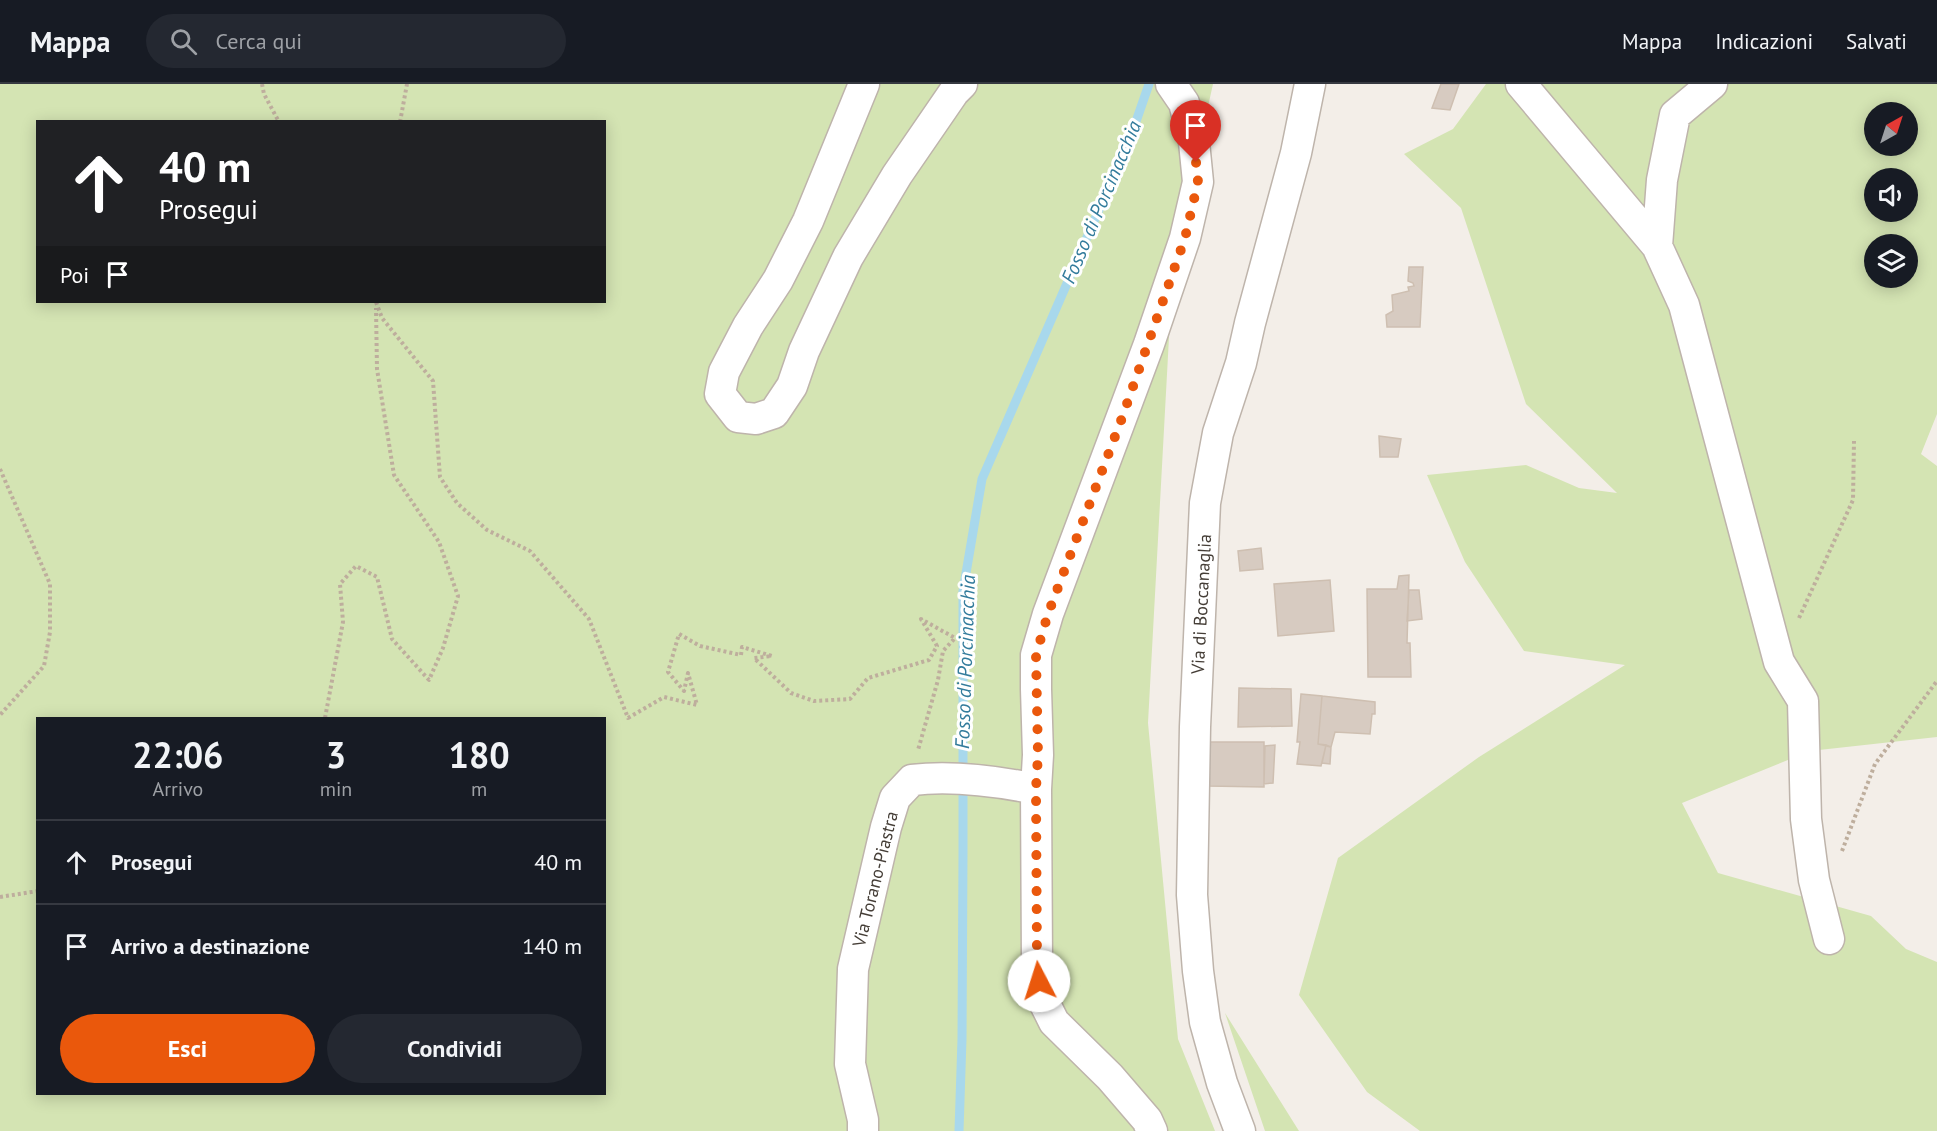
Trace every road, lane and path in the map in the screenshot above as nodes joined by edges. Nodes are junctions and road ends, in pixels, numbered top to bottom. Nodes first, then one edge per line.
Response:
1 (262, 84) edge
2 (407, 84) edge
3 (864, 84) edge
4 (962, 84) edge
5 (1171, 84) edge
6 (1310, 84) edge
7 (1521, 84) edge
8 (1712, 84) edge
9 (278, 120) edge
10 (400, 120) edge
11 (1657, 246) junction
12 (376, 303) edge
13 (376, 303) edge
14 (1854, 441) dead end
15 (0, 469) edge
16 (1798, 619) dead end
17 (1937, 681) edge
18 (0, 716) edge
19 (324, 717) edge
20 (923, 779) junction
21 (1036, 789) junction
22 (1838, 861) dead end
23 (36, 891) edge
24 (0, 897) edge
25 (1830, 939) dead end
26 (863, 1131) edge
27 (1152, 1131) edge
28 (1240, 1131) edge

1 - 9 path
2 - 10 path
3 - 4 street
5 - 21 street
6 - 28 street, Via di Boccanaglia
7 - 11 street
8 - 11 street
11 - 25 street
12 - 19 path
13 - 20 path
14 - 16 path
15 - 18 path
17 - 22 path
20 - 21 street
20 - 26 street, Via Torano-Piastra
21 - 27 street
23 - 24 path

